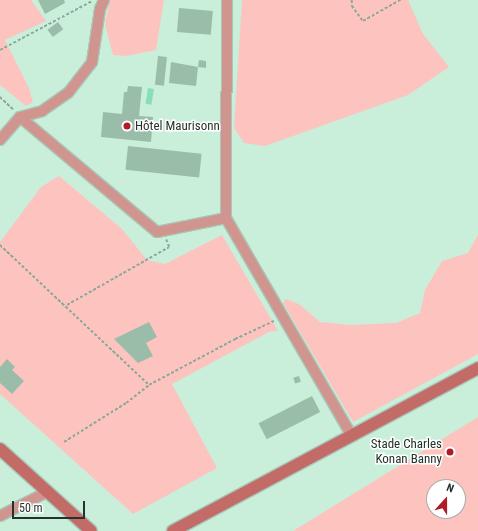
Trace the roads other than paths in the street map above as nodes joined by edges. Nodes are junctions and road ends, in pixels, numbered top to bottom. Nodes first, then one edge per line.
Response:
1 (104, 0) edge
2 (227, 0) edge
3 (20, 117) junction
4 (0, 140) edge
5 (226, 218) junction
6 (478, 368) edge
7 (352, 436) junction
8 (0, 449) edge
9 (47, 492) junction
10 (0, 516) edge
11 (91, 531) edge
12 (173, 531) edge

1 - 3 street
2 - 5 street
3 - 4 street
3 - 5 street
5 - 7 street
6 - 7 street
7 - 12 street
8 - 9 street
9 - 10 street
9 - 11 street

